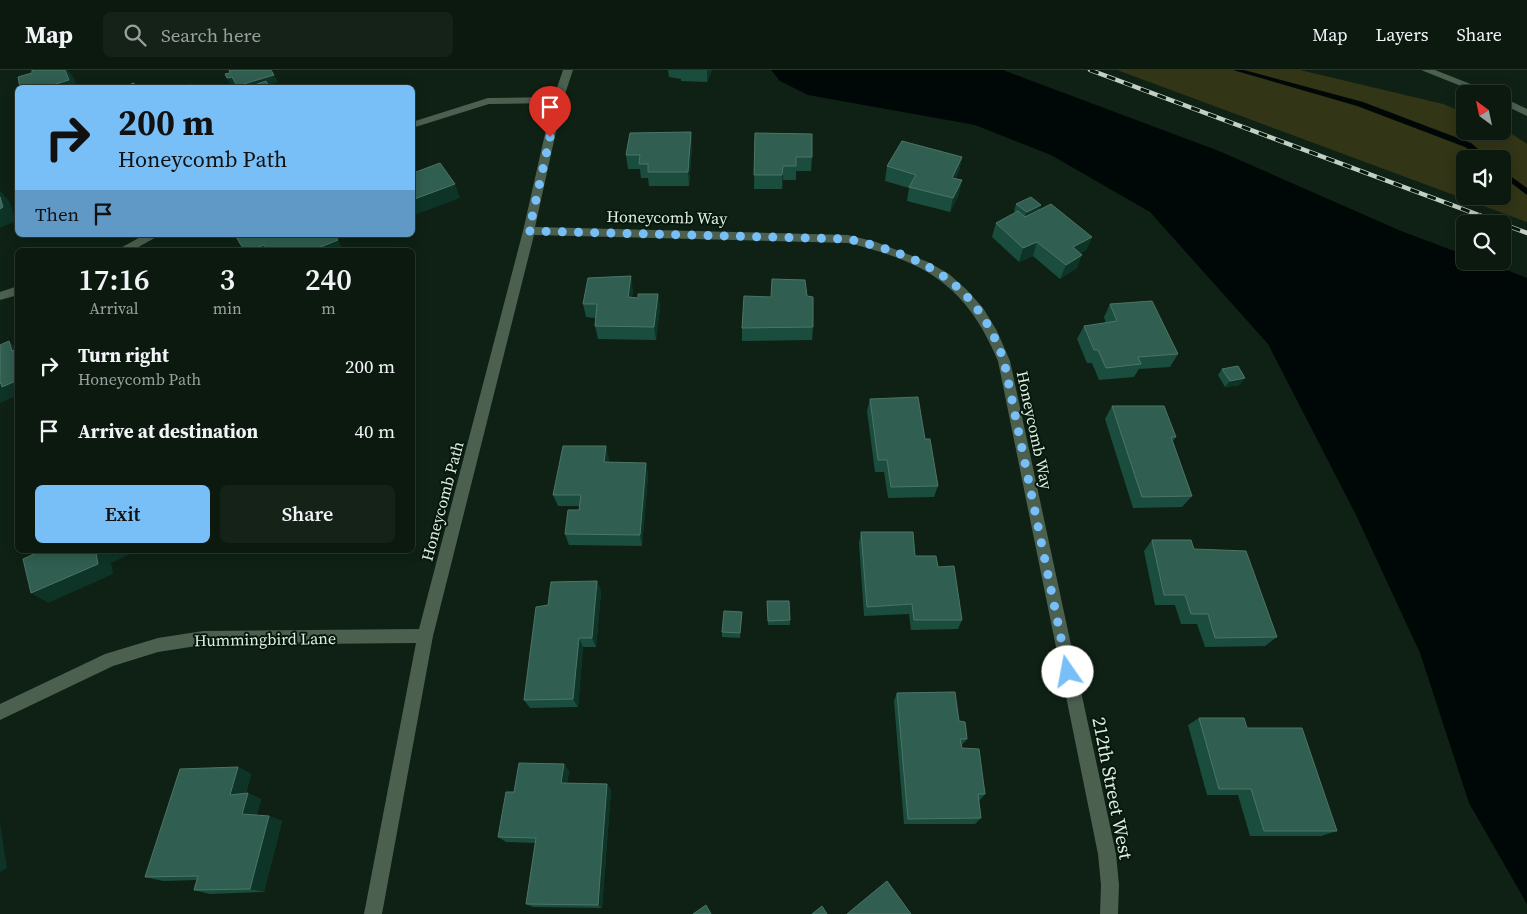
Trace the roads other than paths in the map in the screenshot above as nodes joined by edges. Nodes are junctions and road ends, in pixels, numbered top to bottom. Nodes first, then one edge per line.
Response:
1 (568, 70) edge
2 (1426, 70) edge
3 (1467, 85) edge
4 (558, 100) junction
5 (1511, 105) edge
6 (1527, 113) edge
7 (415, 124) edge
8 (529, 231) junction
9 (150, 237) edge
10 (127, 248) edge
11 (15, 291) edge
12 (0, 296) edge
13 (425, 636) junction
14 (1068, 672) joint
15 (0, 712) edge
16 (373, 914) edge
17 (1109, 914) edge

1 - 4 street, Honeycomb Path
2 - 3 street
4 - 7 street
4 - 8 street, Honeycomb Path
5 - 6 street
8 - 13 street, Honeycomb Path
8 - 14 street, Honeycomb Way
9 - 10 street
11 - 12 street
13 - 15 street, Hummingbird Lane
13 - 16 street, Honeycomb Path
14 - 17 street, 212th Street West

